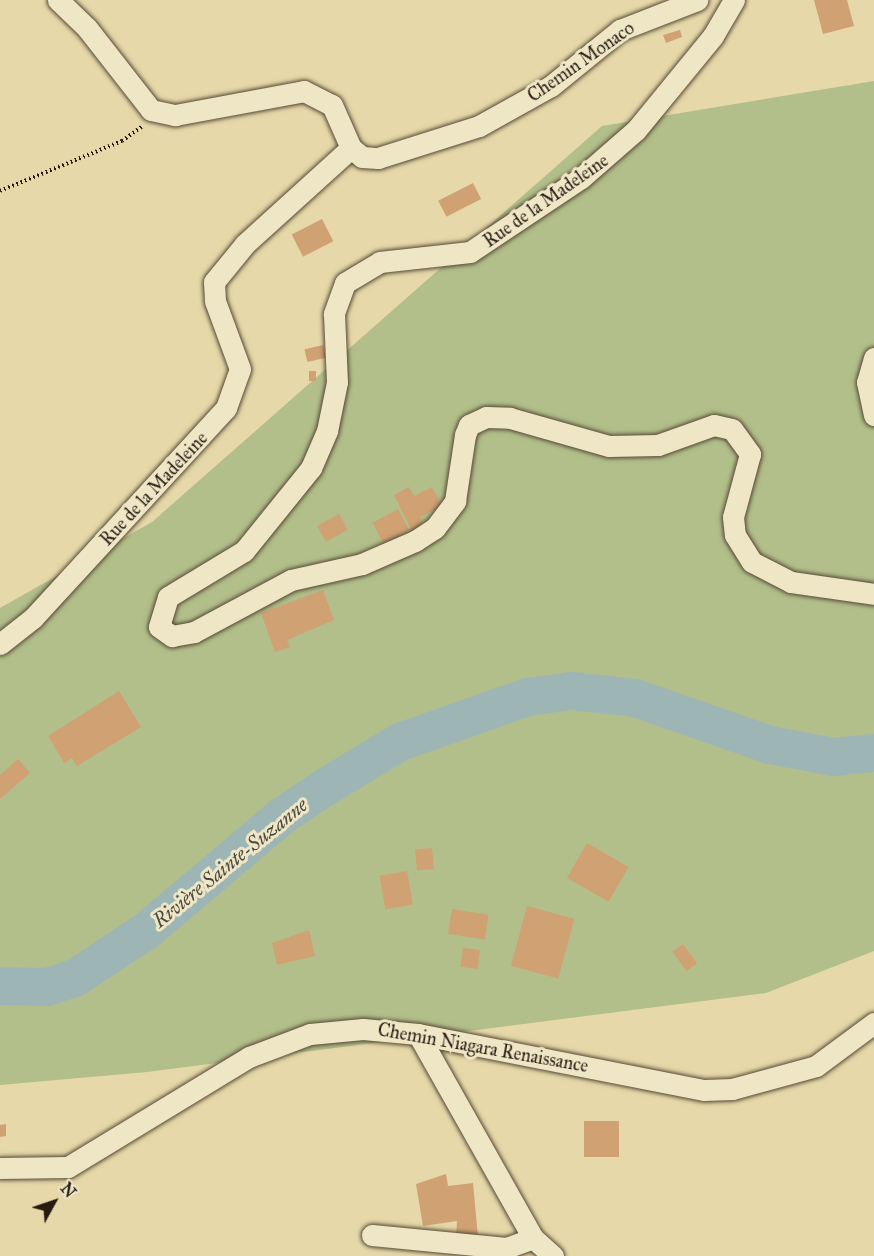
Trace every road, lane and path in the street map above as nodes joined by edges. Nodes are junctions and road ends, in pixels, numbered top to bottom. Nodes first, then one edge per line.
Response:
1 (58, 0) edge
2 (697, 0) edge
3 (734, 0) edge
4 (151, 110) junction
5 (351, 148) junction
6 (0, 191) edge
7 (874, 358) edge
8 (874, 415) edge
9 (874, 594) edge
10 (0, 644) edge
11 (874, 1023) edge
12 (418, 1034) junction
13 (0, 1168) edge
14 (372, 1235) dead end
15 (533, 1238) junction
16 (553, 1256) edge

1 - 4 street
2 - 5 street, Chemin Monaco
3 - 9 street, Rue de la Madeleine
4 - 5 street
4 - 6 path
5 - 10 street, Rue de la Madeleine
7 - 8 street
11 - 12 street, Chemin Niagara Renaissance
12 - 13 street, Chemin Niagara Renaissance
12 - 15 street
14 - 15 street
15 - 16 street

